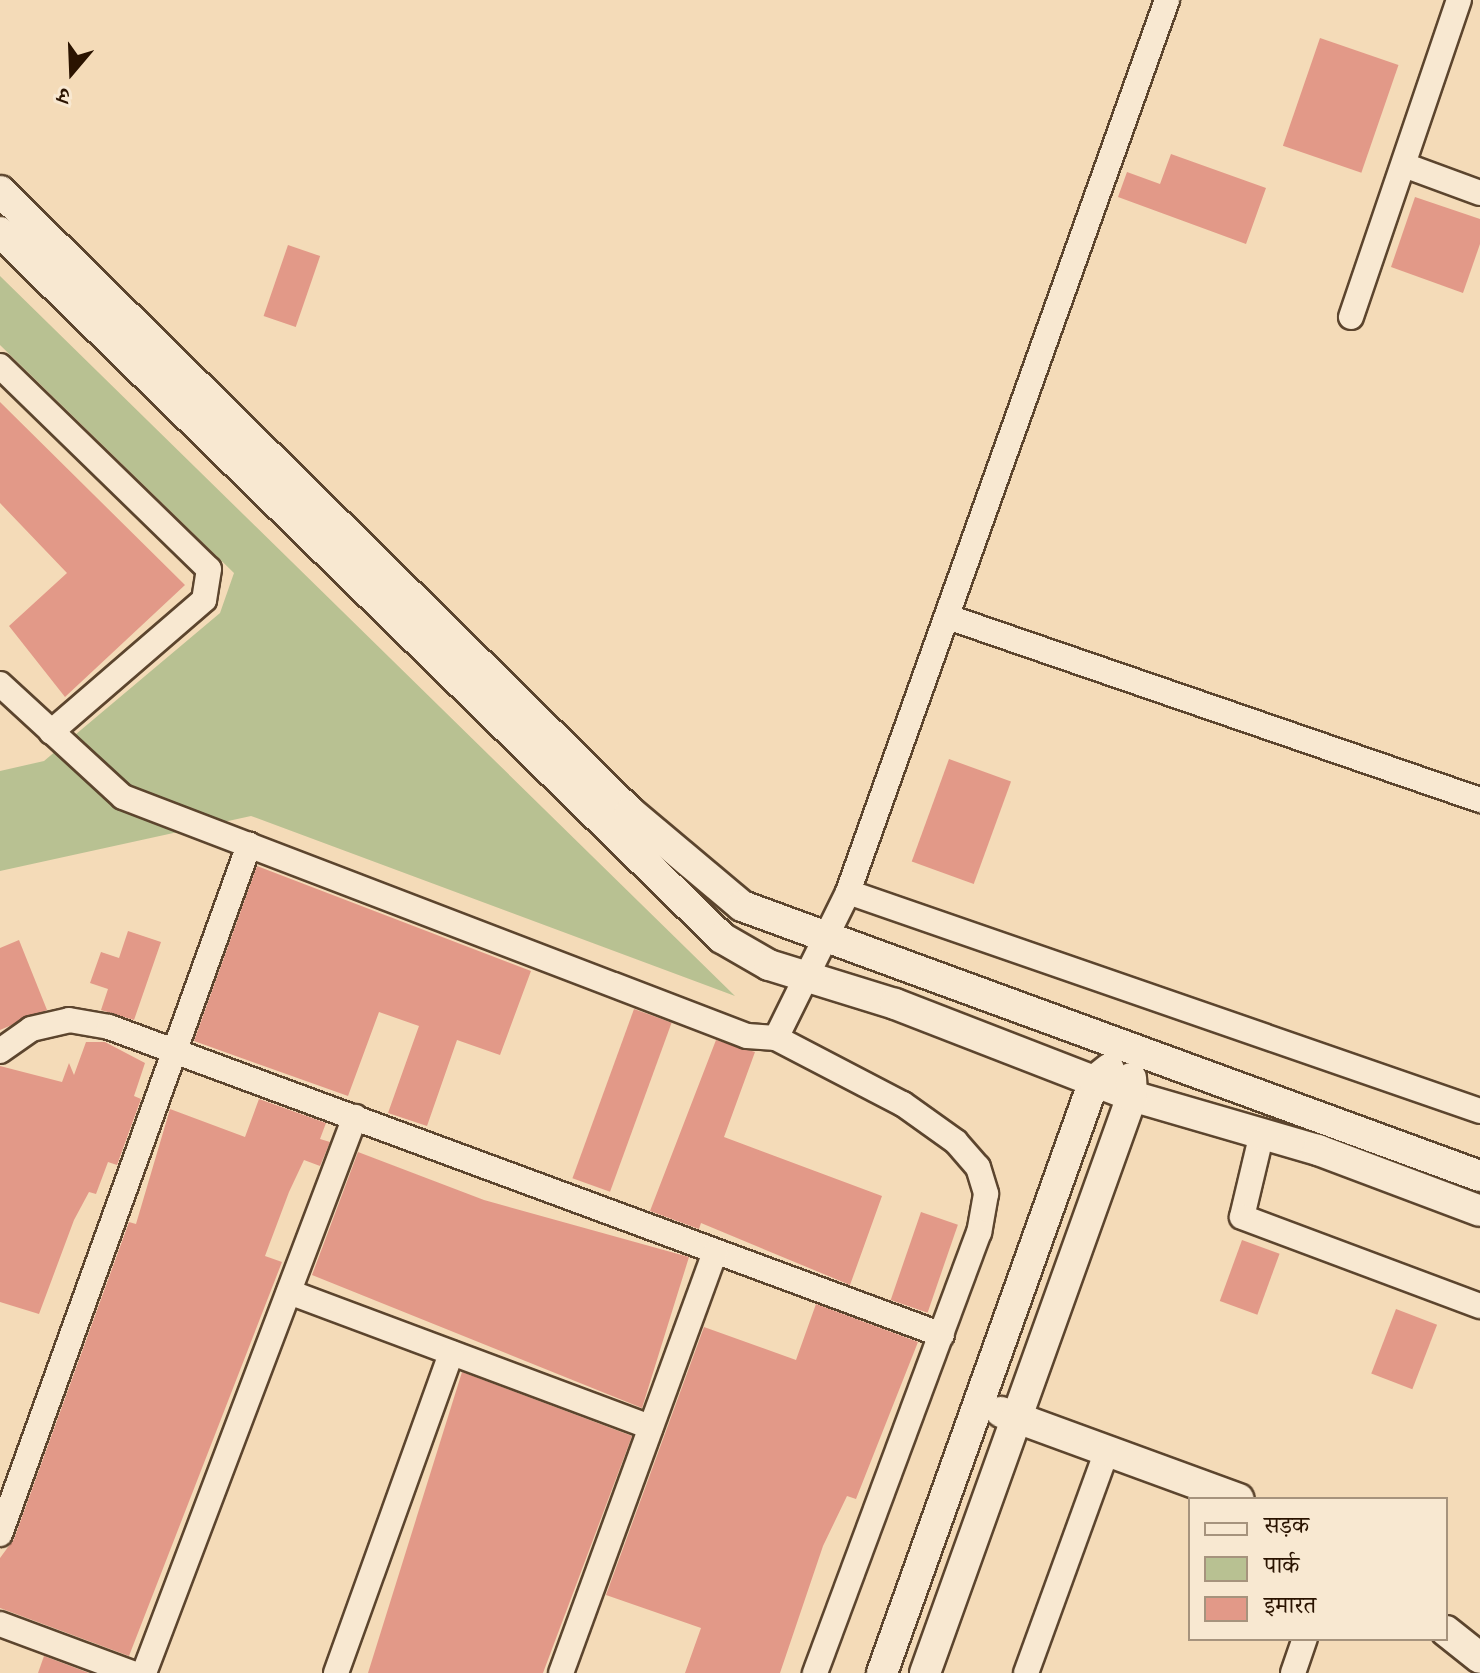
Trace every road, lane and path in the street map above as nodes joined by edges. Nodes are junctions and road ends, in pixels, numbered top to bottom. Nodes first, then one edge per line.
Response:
1 (1167, 0) edge
2 (1459, 0) edge
3 (1404, 165) junction
4 (0, 191) edge
5 (1480, 193) edge
6 (0, 232) edge
7 (1351, 317) dead end
8 (0, 366) edge
9 (948, 617) junction
10 (0, 684) edge
11 (59, 739) junction
12 (1480, 800) edge
13 (249, 845) junction
14 (848, 892) junction
15 (823, 940) junction
16 (809, 977) junction
17 (776, 1038) junction
18 (0, 1051) edge
19 (175, 1052) junction
20 (1129, 1053) junction
21 (1094, 1081) junction
22 (1132, 1096) junction
23 (1480, 1111) edge
24 (355, 1117) junction
25 (1262, 1133) junction
26 (1480, 1176) edge
27 (1480, 1211) edge
28 (715, 1253) junction
29 (289, 1292) junction
30 (1480, 1306) edge
31 (942, 1335) junction
32 (451, 1353) junction
33 (978, 1404) junction
34 (1017, 1418) junction
35 (651, 1427) junction
36 (1107, 1450) junction
37 (1234, 1497) edge
38 (0, 1534) edge
39 (0, 1624) edge
40 (1448, 1633) edge
41 (1304, 1641) edge
42 (1480, 1658) edge
43 (132, 1673) edge
44 (144, 1673) edge
45 (336, 1673) edge
46 (561, 1673) edge
47 (815, 1673) edge
48 (882, 1673) edge
49 (925, 1673) edge
50 (1026, 1673) edge
51 (1293, 1673) edge

1 - 9 street
2 - 3 street
3 - 5 street
3 - 7 street
4 - 15 street
6 - 16 street
8 - 11 street
9 - 12 street
9 - 14 street
10 - 11 street
11 - 13 street
13 - 17 street
13 - 19 street
14 - 15 street
14 - 23 street
15 - 16 street
15 - 20 street
16 - 17 street
16 - 21 street
17 - 31 street
18 - 19 street
19 - 24 street
19 - 38 street
20 - 21 street
20 - 22 street
20 - 26 street
21 - 22 street
21 - 33 street
22 - 25 street
22 - 34 street
24 - 28 street
24 - 29 street
25 - 27 street
25 - 30 street
28 - 31 street
28 - 35 street
29 - 32 street
29 - 44 street
31 - 47 street
32 - 35 street
32 - 45 street
33 - 34 street
33 - 48 street
34 - 36 street
34 - 49 street
35 - 46 street
36 - 37 street
36 - 50 street
39 - 43 street
40 - 42 street
41 - 51 street

